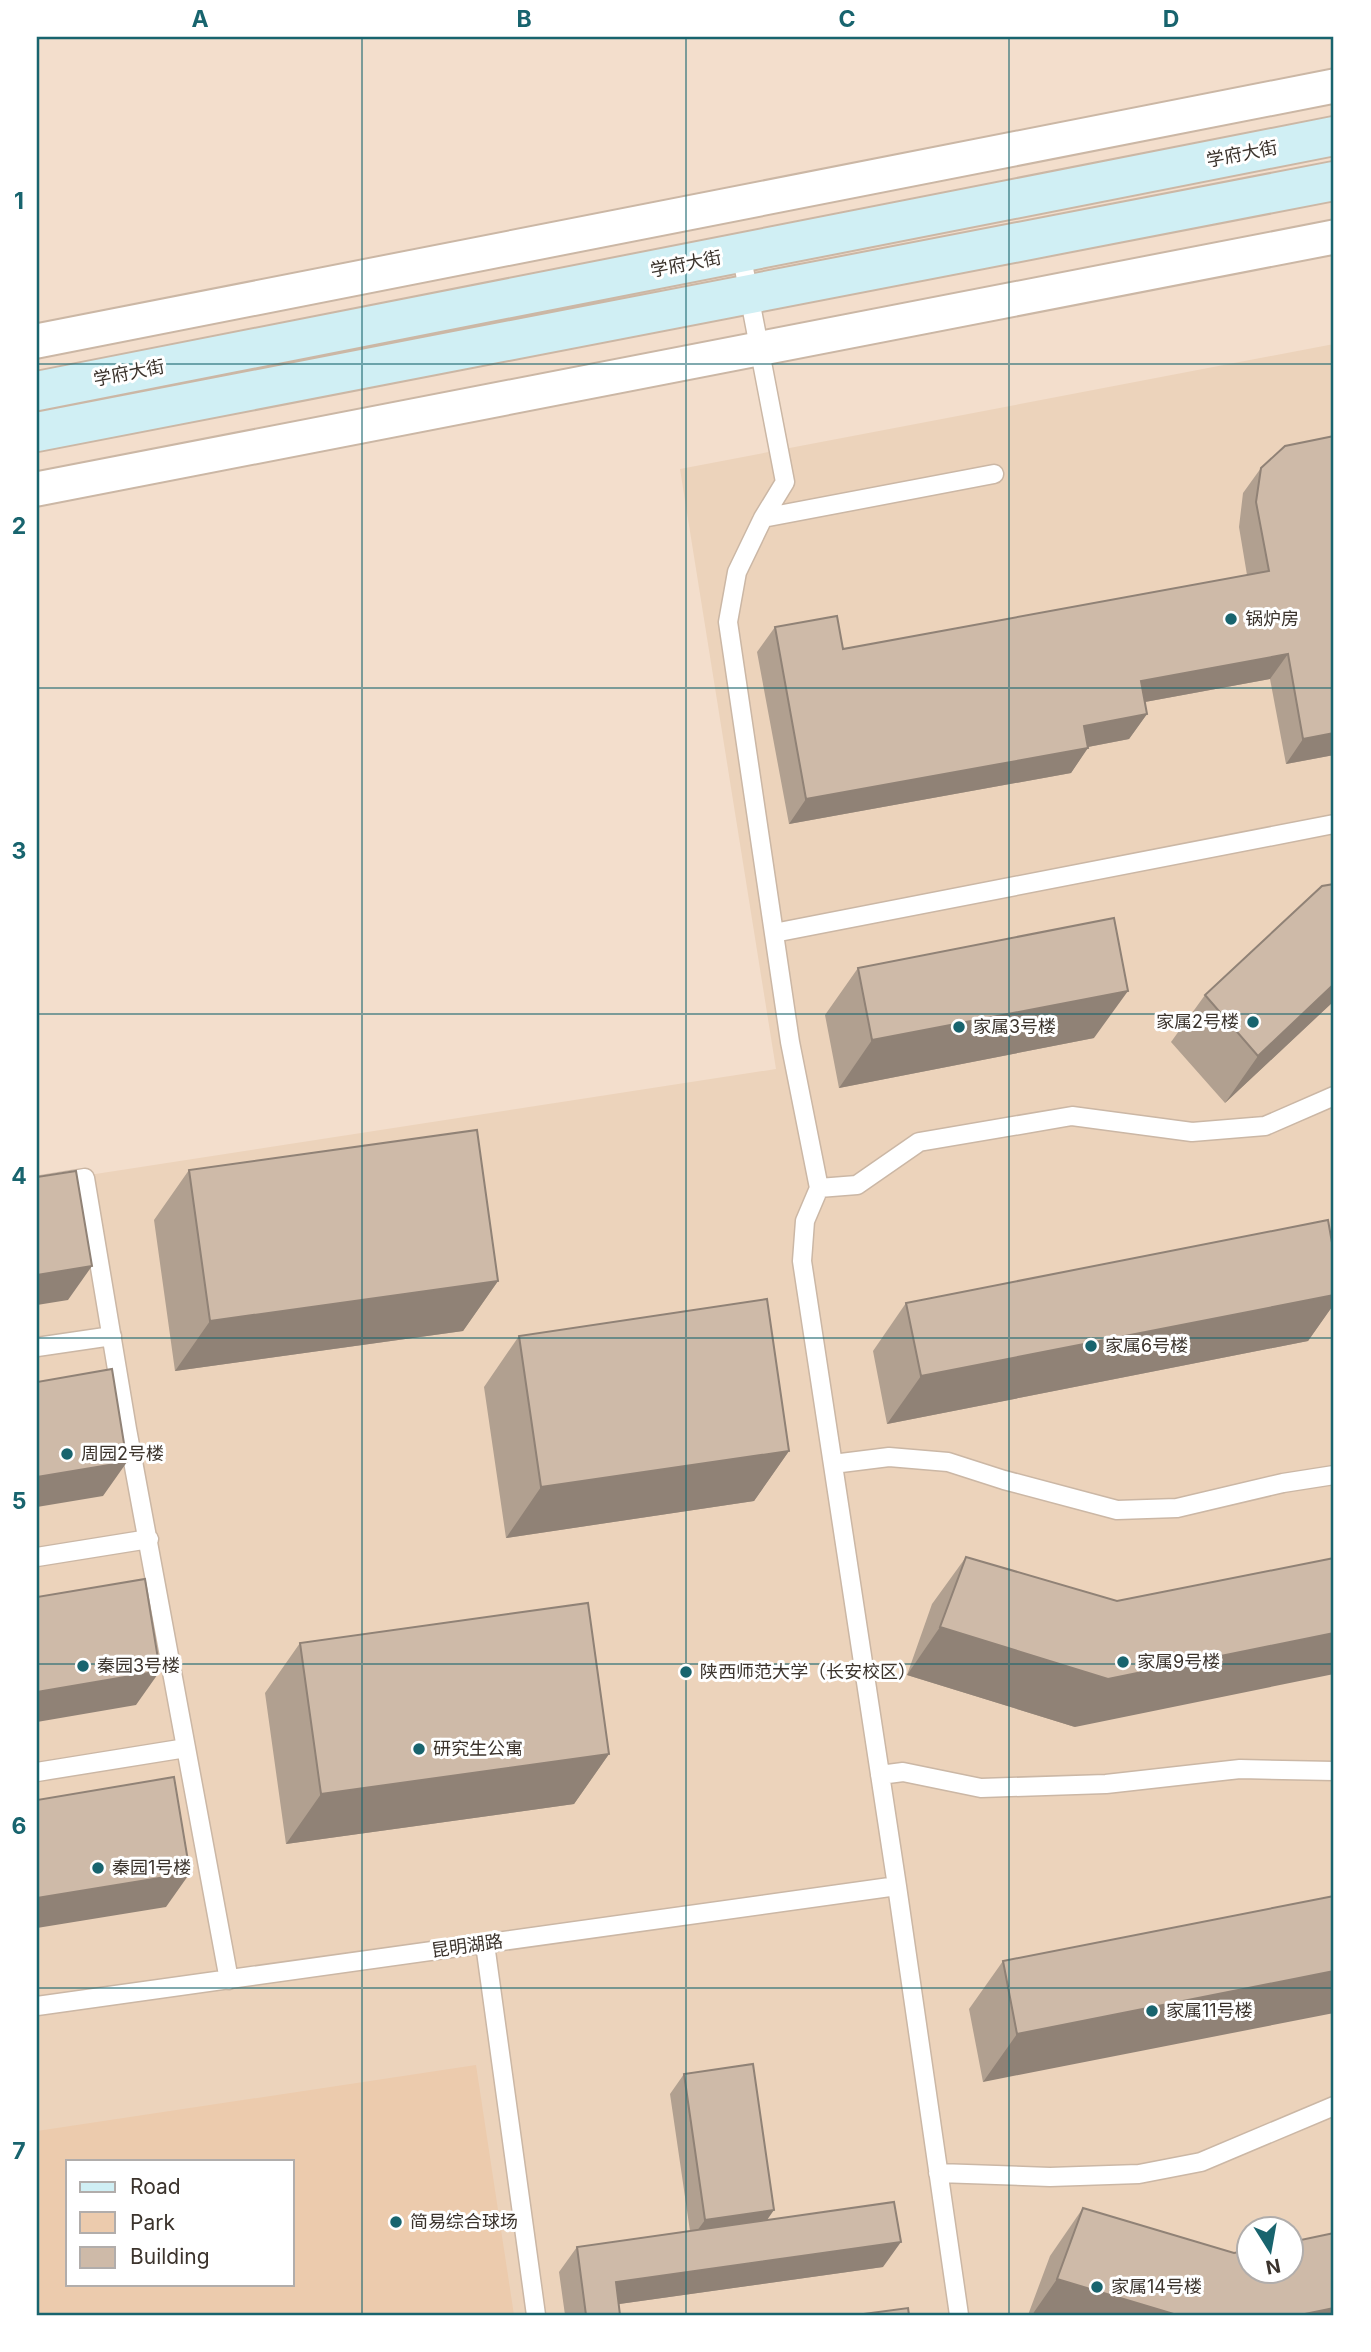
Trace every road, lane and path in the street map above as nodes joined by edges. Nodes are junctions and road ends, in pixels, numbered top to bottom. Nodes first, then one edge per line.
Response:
1 (1334, 86) edge
2 (1334, 136) edge
3 (1334, 181) edge
4 (1334, 237) edge
5 (741, 253) junction
6 (750, 295) junction
7 (37, 341) edge
8 (760, 348) junction
9 (37, 391) edge
10 (37, 432) edge
11 (994, 474) dead end
12 (37, 489) edge
13 (764, 518) junction
14 (1334, 824) edge
15 (774, 933) junction
16 (1334, 1096) edge
17 (37, 1186) edge
18 (819, 1188) junction
19 (112, 1335) junction
20 (37, 1347) edge
21 (833, 1464) junction
22 (1334, 1475) edge
23 (149, 1539) junction
24 (37, 1557) edge
25 (186, 1748) junction
26 (1334, 1771) edge
27 (37, 1772) edge
28 (880, 1775) junction
29 (897, 1886) junction
30 (485, 1944) junction
31 (229, 1980) junction
32 (37, 2006) edge
33 (1334, 2106) edge
34 (938, 2173) junction
35 (536, 2315) edge
36 (959, 2315) edge

1 - 7 street
2 - 5 main road, 学府大街
3 - 6 main road
4 - 8 street
5 - 6 lane
5 - 9 main road, 学府大街
6 - 8 lane
6 - 10 main road
8 - 12 street
8 - 13 lane
11 - 13 lane
13 - 15 lane
14 - 15 lane
15 - 18 lane
16 - 18 lane
17 - 19 lane
18 - 21 lane
19 - 20 lane
19 - 23 lane
21 - 22 lane
21 - 28 lane
23 - 24 lane
23 - 25 lane
25 - 27 lane
25 - 31 lane
26 - 28 lane
28 - 29 lane
29 - 30 lane, 昆明湖路
29 - 34 lane
30 - 31 lane, 昆明湖路
30 - 35 lane
31 - 32 lane, 昆明湖路
33 - 34 lane
34 - 36 lane

